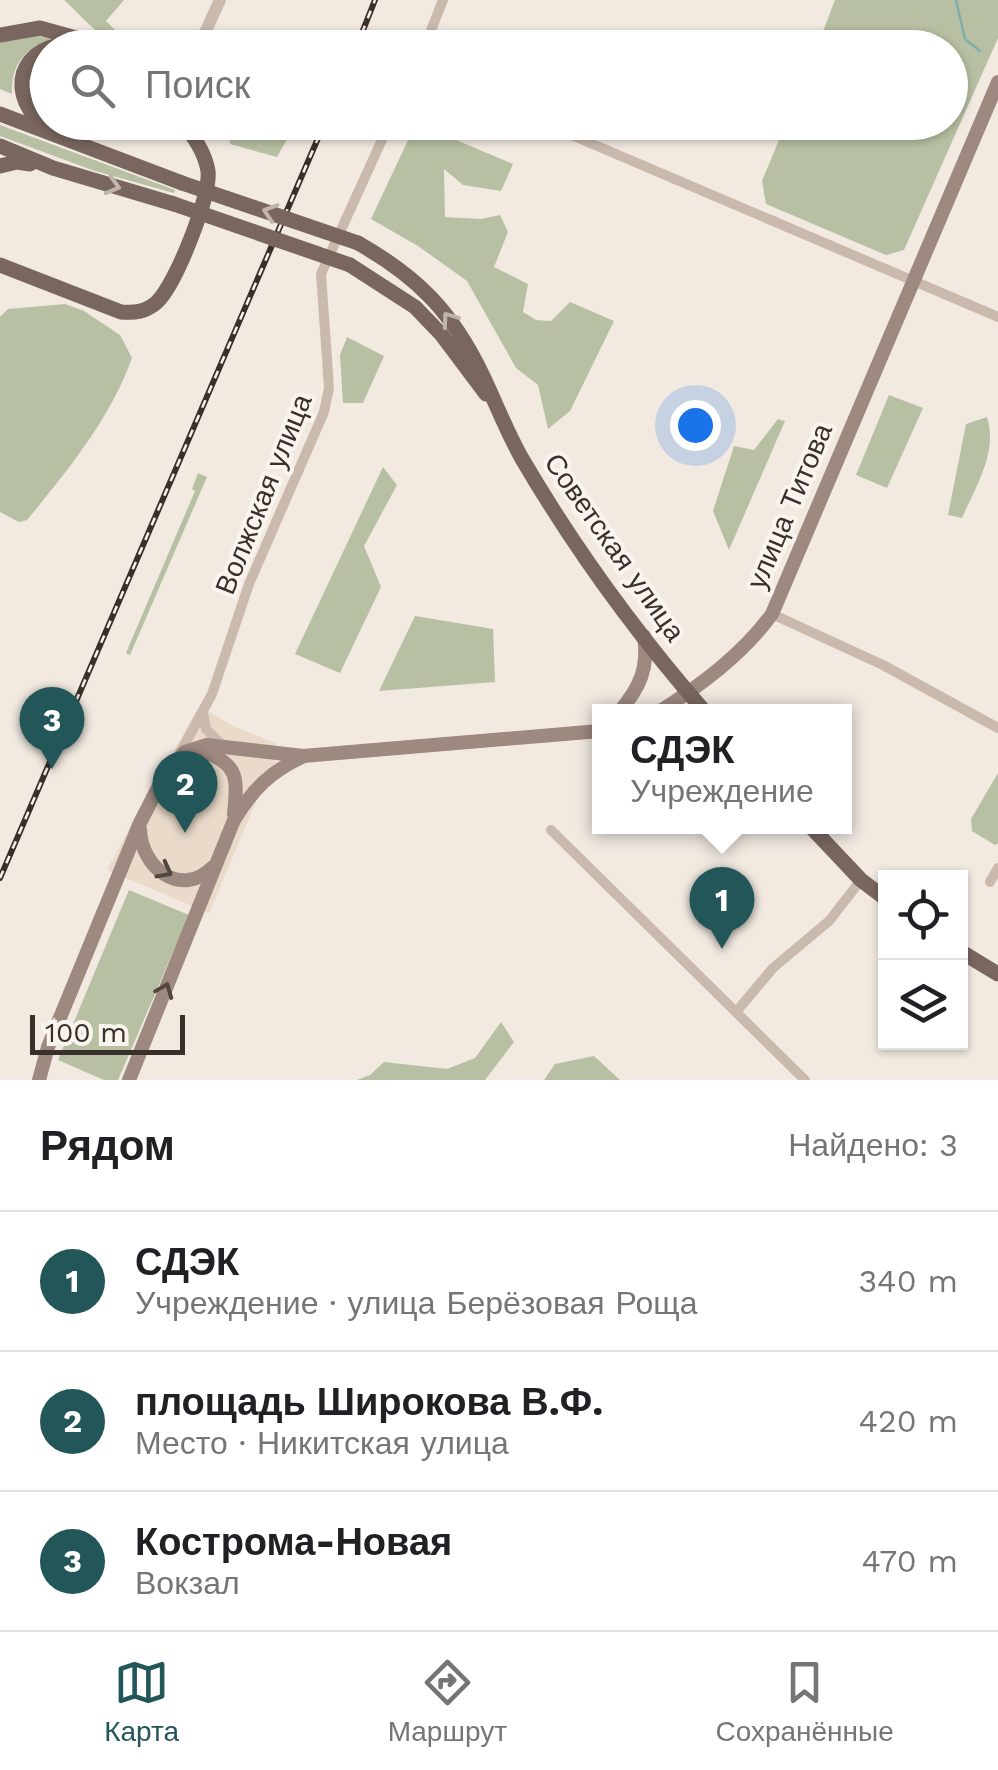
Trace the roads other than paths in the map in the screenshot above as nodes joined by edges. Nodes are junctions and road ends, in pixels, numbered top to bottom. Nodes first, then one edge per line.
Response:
1 (220, 0) edge
2 (444, 0) edge
3 (50, 30) edge
4 (206, 30) edge
5 (432, 30) edge
6 (0, 35) edge
7 (30, 57) edge
8 (998, 82) edge
9 (0, 114) edge
10 (30, 116) edge
11 (30, 125) edge
12 (71, 140) edge
13 (194, 140) edge
14 (382, 140) edge
15 (583, 140) edge
16 (0, 146) edge
17 (0, 166) edge
18 (52, 168) junction
19 (0, 265) edge
20 (912, 280) junction
21 (998, 317) edge
22 (495, 405) junction
23 (772, 614) junction
24 (644, 635) junction
25 (689, 693) junction
26 (626, 704) edge
27 (672, 704) edge
28 (698, 704) edge
29 (204, 712) junction
30 (998, 728) edge
31 (592, 732) edge
32 (191, 748) junction
33 (227, 750) junction
34 (303, 756) junction
35 (176, 760) junction
36 (234, 770) junction
37 (234, 820) junction
38 (140, 823) junction
39 (551, 830) dead end
40 (818, 834) edge
41 (216, 864) junction
42 (998, 868) edge
43 (861, 880) junction
44 (990, 882) dead end
45 (878, 893) edge
46 (968, 957) edge
47 (998, 974) edge
48 (736, 1012) junction
49 (40, 1080) edge
50 (128, 1080) edge
51 (805, 1080) edge

1 - 4 street
2 - 5 street
3 - 6 main road
7 - 10 main road
8 - 20 main road, улица Титова
9 - 11 main road
22 -> 12 main road, bridge
13 - 19 main road
14 - 29 street, Волжская улица
15 - 20 street
16 - 18 main road
17 - 18 main road
18 -> 22 main road, bridge
20 - 21 street
20 - 23 main road, улица Титова
22 - 24 main road, Советская улица
23 - 25 main road, улица Титова
23 - 30 street
24 - 25 main road, Советская улица
24 - 26 main road
25 - 27 main road, улица Титова
25 - 28 main road, Советская улица
29 - 33 street
29 - 35 street, Волжская улица
31 - 34 main road
32 - 33 main road
32 - 35 main road
32 - 36 main road
33 - 34 main road
33 - 36 street
34 - 37 main road
35 - 38 main road
36 - 37 main road
37 - 41 main road
38 -> 41 main road
38 - 49 main road
39 - 48 street
40 - 43 main road
50 -> 41 main road
42 - 44 street
43 - 45 main road
43 - 48 street
46 - 47 main road
48 - 51 street

